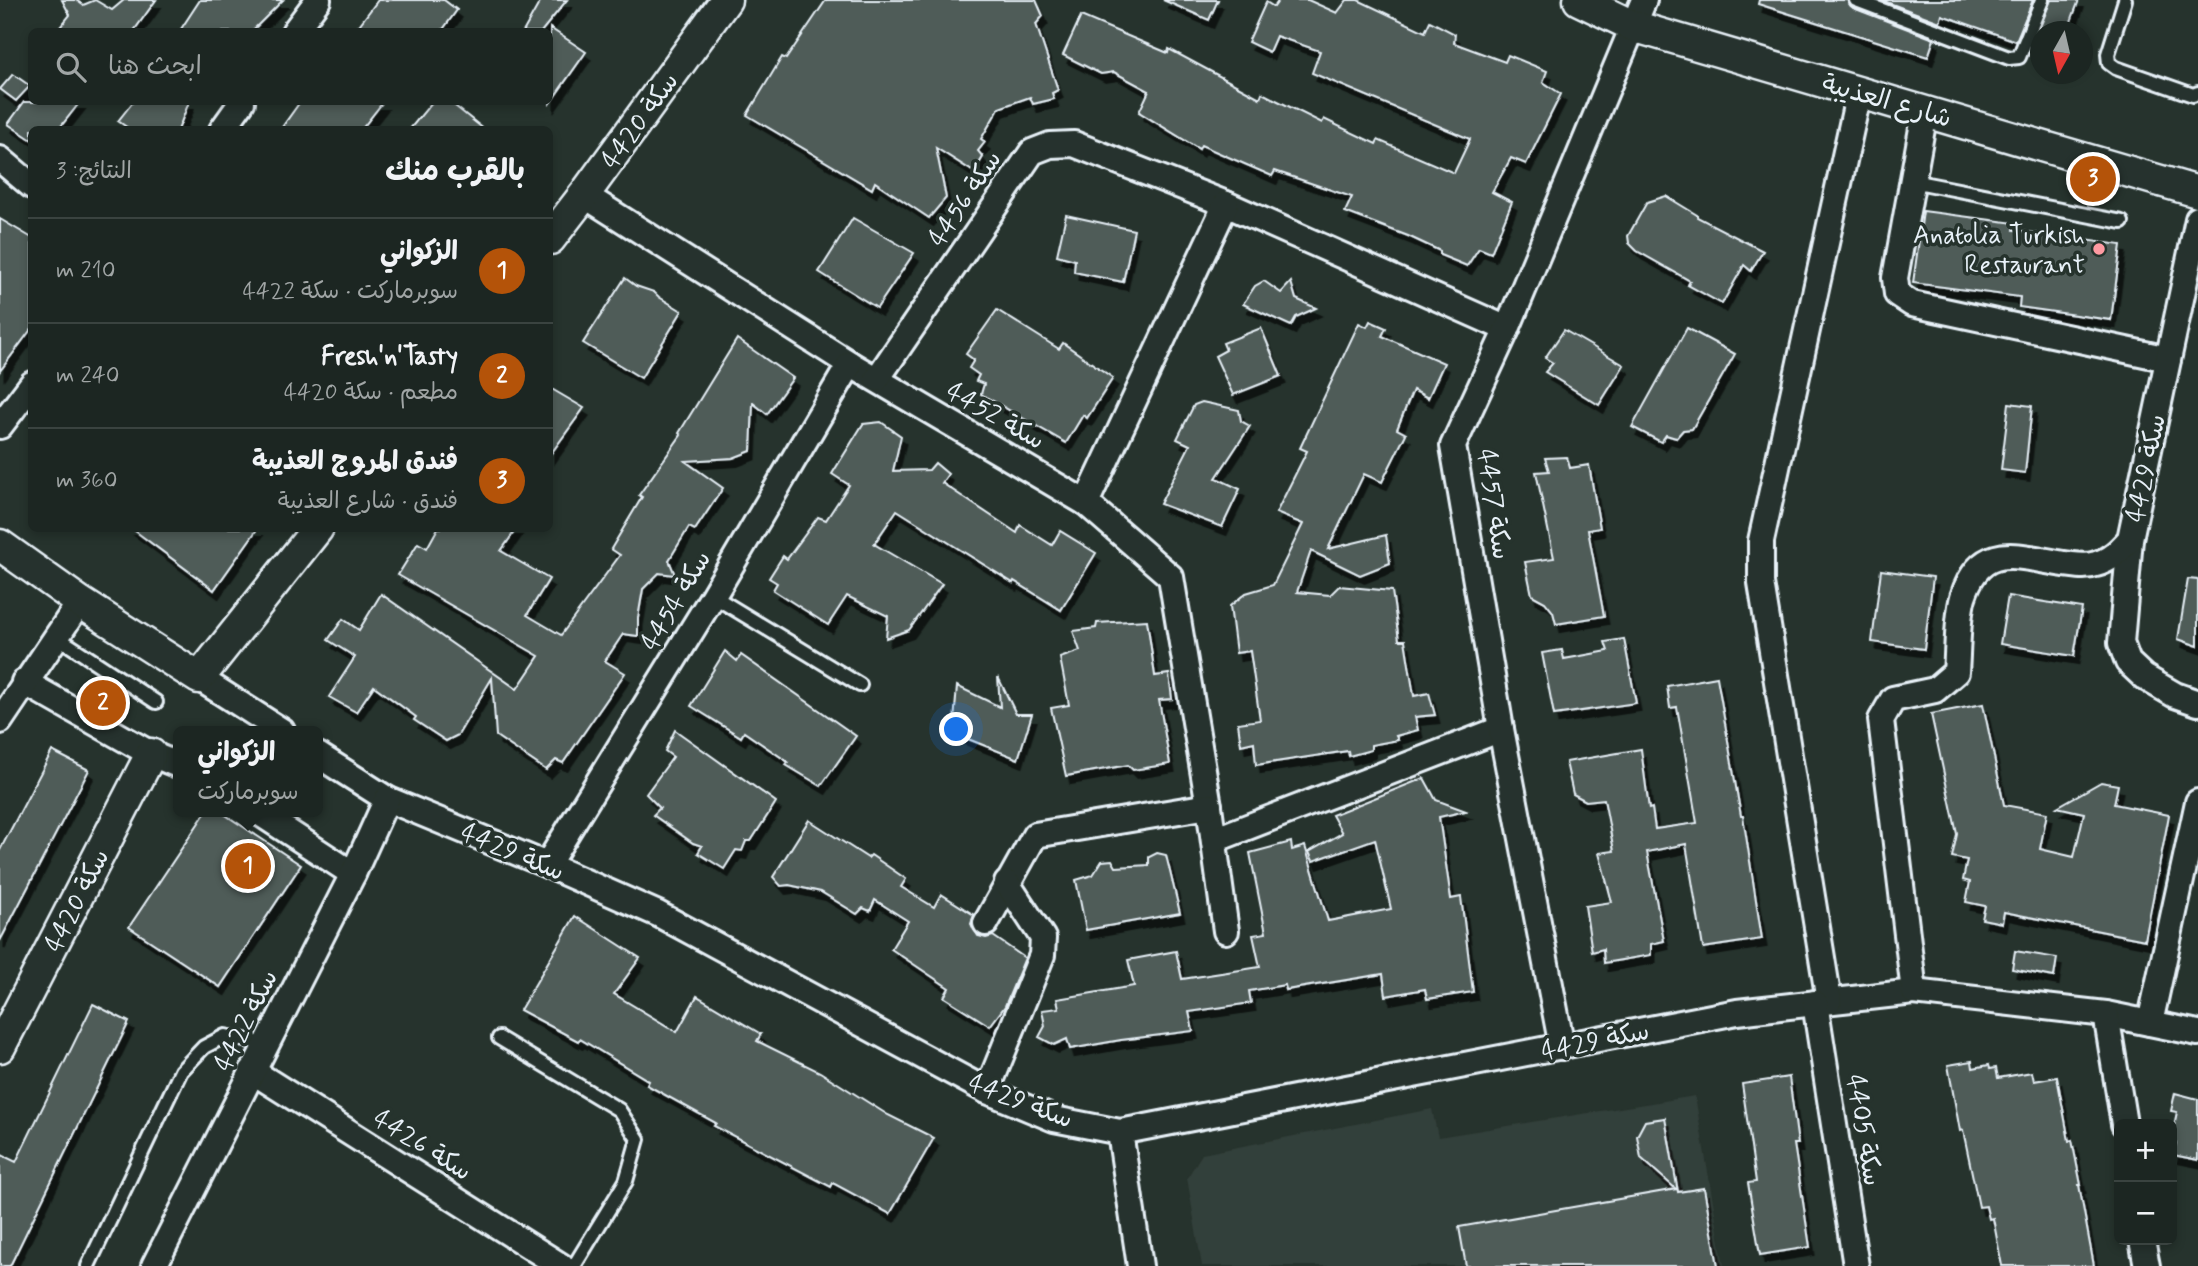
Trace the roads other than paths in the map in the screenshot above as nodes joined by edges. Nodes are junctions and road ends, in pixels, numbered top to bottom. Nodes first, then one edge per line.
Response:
1 (318, 0) edge
2 (726, 0) edge
3 (1579, 0) edge
4 (1856, 0) edge
5 (2042, 0) edge
6 (2124, 0) edge
7 (1639, 13) edge
8 (297, 28) edge
9 (1859, 92) junction
10 (2198, 93) edge
11 (240, 105) edge
12 (1925, 112) junction
13 (225, 126) edge
14 (0, 159) edge
15 (1912, 181) junction
16 (28, 183) edge
17 (2198, 192) edge
18 (584, 195) junction
19 (1226, 204) junction
20 (2198, 219) edge
21 (2122, 222) dead end
22 (553, 235) edge
23 (2190, 294) edge
24 (1507, 328) junction
25 (2168, 359) junction
26 (850, 364) junction
27 (877, 379) junction
28 (28, 389) edge
29 (0, 426) edge
30 (1086, 503) junction
31 (315, 532) edge
32 (2130, 539) junction
33 (0, 545) edge
34 (713, 596) junction
35 (80, 602) junction
36 (57, 637) junction
37 (199, 678) junction
38 (24, 682) junction
39 (860, 685) dead end
40 (156, 702) dead end
41 (2198, 703) edge
42 (0, 721) edge
43 (274, 726) edge
44 (1501, 729) junction
45 (323, 758) edge
46 (165, 760) edge
47 (387, 799) junction
48 (2198, 802) edge
49 (1209, 806) junction
50 (266, 817) edge
51 (1214, 841) junction
52 (547, 865) junction
53 (352, 874) junction
54 (1007, 883) junction
55 (986, 923) dead end
56 (1226, 931) dead end
57 (1914, 992) junction
58 (1822, 1002) junction
59 (2106, 1014) junction
60 (2150, 1023) junction
61 (2198, 1033) edge
62 (499, 1038) dead end
63 (266, 1044) junction
64 (0, 1047) edge
65 (1562, 1047) junction
66 (252, 1071) junction
67 (987, 1091) junction
68 (2123, 1119) edge
69 (1120, 1132) junction
70 (2143, 1245) edge
71 (88, 1266) edge
72 (154, 1266) edge
73 (561, 1266) edge
74 (574, 1266) edge
75 (1140, 1266) edge
76 (1856, 1266) edge
77 (2147, 1266) edge

1 - 8 street
2 - 18 street, سكة 4420
3 - 7 street, شارع العذيبة
4 - 5 lane
6 - 10 lane
7 - 9 street, شارع العذيبة
7 - 24 street, سكة 4457
9 - 12 street, شارع العذيبة
9 - 58 street, سكة 4405
11 - 13 street
12 - 15 street
12 - 17 street, شارع العذيبة
14 - 16 street
15 - 21 lane
15 - 25 street
18 - 22 street, سكة 4420
18 - 26 street, سكة 4452
19 - 24 street, سكة 4456
19 - 27 street, سكة 4456
19 - 30 street
20 - 23 street, سكة 4429
23 - 25 street, سكة 4429
24 - 44 street, سكة 4457
25 - 32 street, سكة 4429
26 - 27 street, سكة 4452
26 - 34 street, سكة 4454
27 - 30 street, سكة 4452
28 - 29 street
30 - 49 street, سكة 4452
31 - 37 street
32 - 41 street
32 - 57 street, سكة 4429
33 - 35 street
34 - 39 lane
34 - 52 street, سكة 4454
35 - 36 street
35 - 37 street
36 - 38 street
36 - 40 lane
37 - 43 street
38 - 42 street
38 - 46 street
44 - 51 street
44 - 65 street, سكة 4457
45 - 47 street, سكة 4429
46 - 64 street, سكة 4420
47 - 52 street, سكة 4429
47 - 53 street, سكة 4422
48 - 60 street
49 - 51 street, سكة 4452
49 - 54 street
50 - 53 street
51 - 56 street, سكة 4452
52 - 67 street, سكة 4429
53 - 63 street, سكة 4422
54 - 55 street
54 - 67 street
57 - 58 street, سكة 4429
57 - 59 street, سكة 4429
58 - 65 street, سكة 4429
58 - 76 street, سكة 4405
59 - 60 street, سكة 4429
59 - 68 street
60 - 61 street, سكة 4429
62 - 74 lane
63 - 66 street, سكة 4422
63 - 71 lane
65 - 69 street, سكة 4429
66 - 72 street, سكة 4422
66 - 73 street, سكة 4426
67 - 69 street, سكة 4429
69 - 75 street
70 - 77 street

